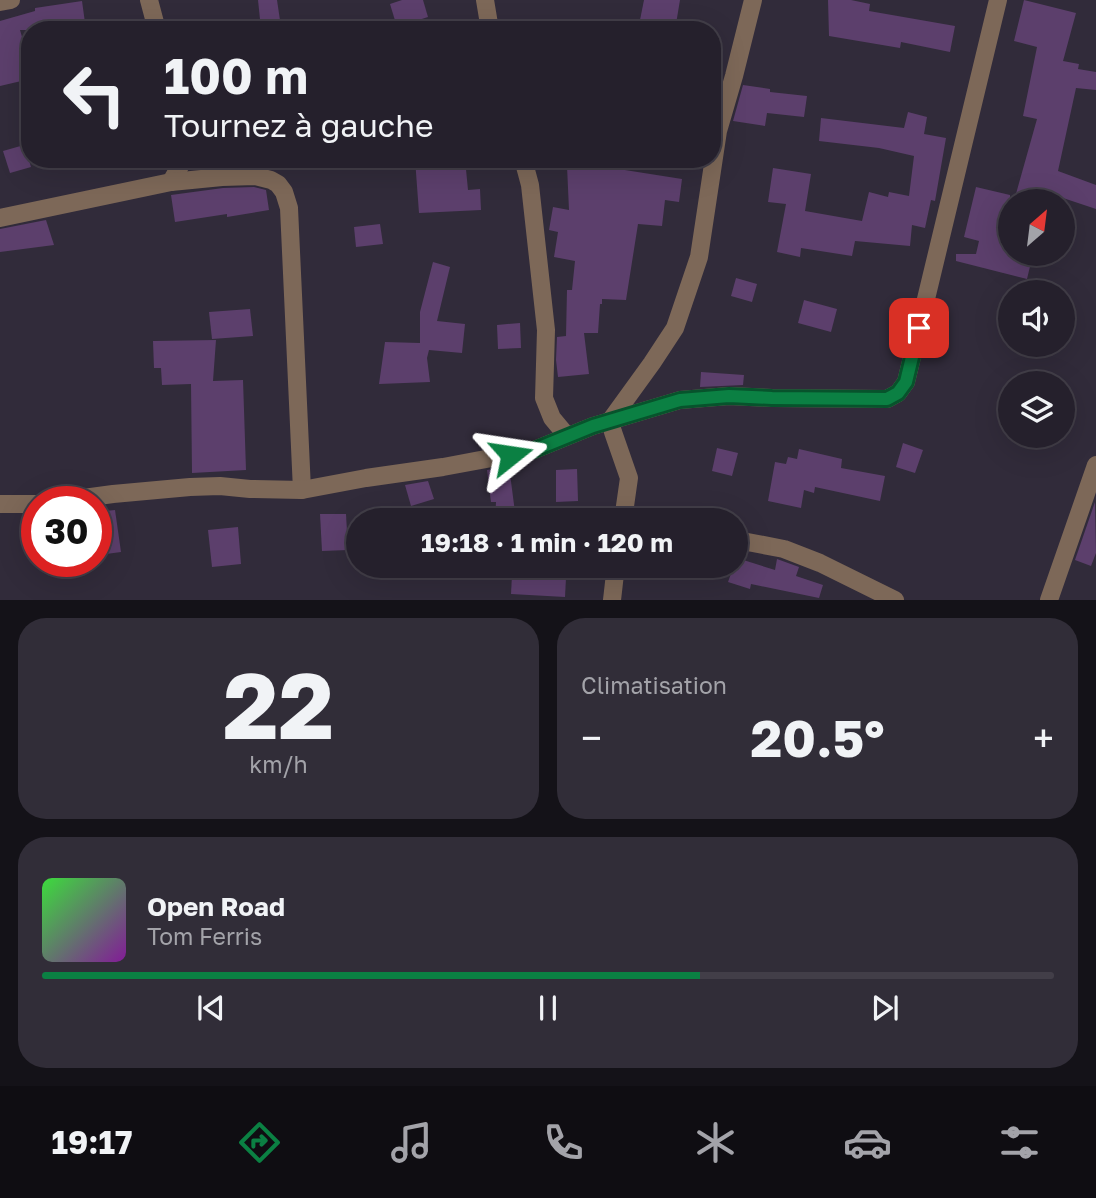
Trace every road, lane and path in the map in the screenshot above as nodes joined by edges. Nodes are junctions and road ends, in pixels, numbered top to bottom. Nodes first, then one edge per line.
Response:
1 (11, 0) edge
2 (149, 0) edge
3 (485, 0) edge
4 (753, 0) edge
5 (998, 0) edge
6 (0, 2) edge
7 (155, 21) edge
8 (488, 21) edge
9 (721, 121) edge
10 (179, 168) edge
11 (525, 168) edge
12 (712, 168) edge
13 (171, 181) junction
14 (0, 218) edge
15 (610, 421) junction
16 (567, 436) junction
17 (1096, 465) edge
18 (302, 490) junction
19 (112, 494) edge
20 (0, 504) edge
21 (21, 504) edge
22 (625, 508) edge
23 (748, 542) edge
24 (615, 578) edge
25 (612, 600) edge
26 (894, 600) edge
27 (1049, 600) edge

1 - 6 street
2 - 7 street
3 - 8 street
4 - 9 street
5 - 15 street
10 - 13 street
11 - 16 street
12 - 15 street
13 - 14 street
13 - 18 street
15 - 16 street
15 - 22 street
16 - 18 street
17 - 27 street
18 - 19 street
20 - 21 street
23 - 26 street
24 - 25 street

